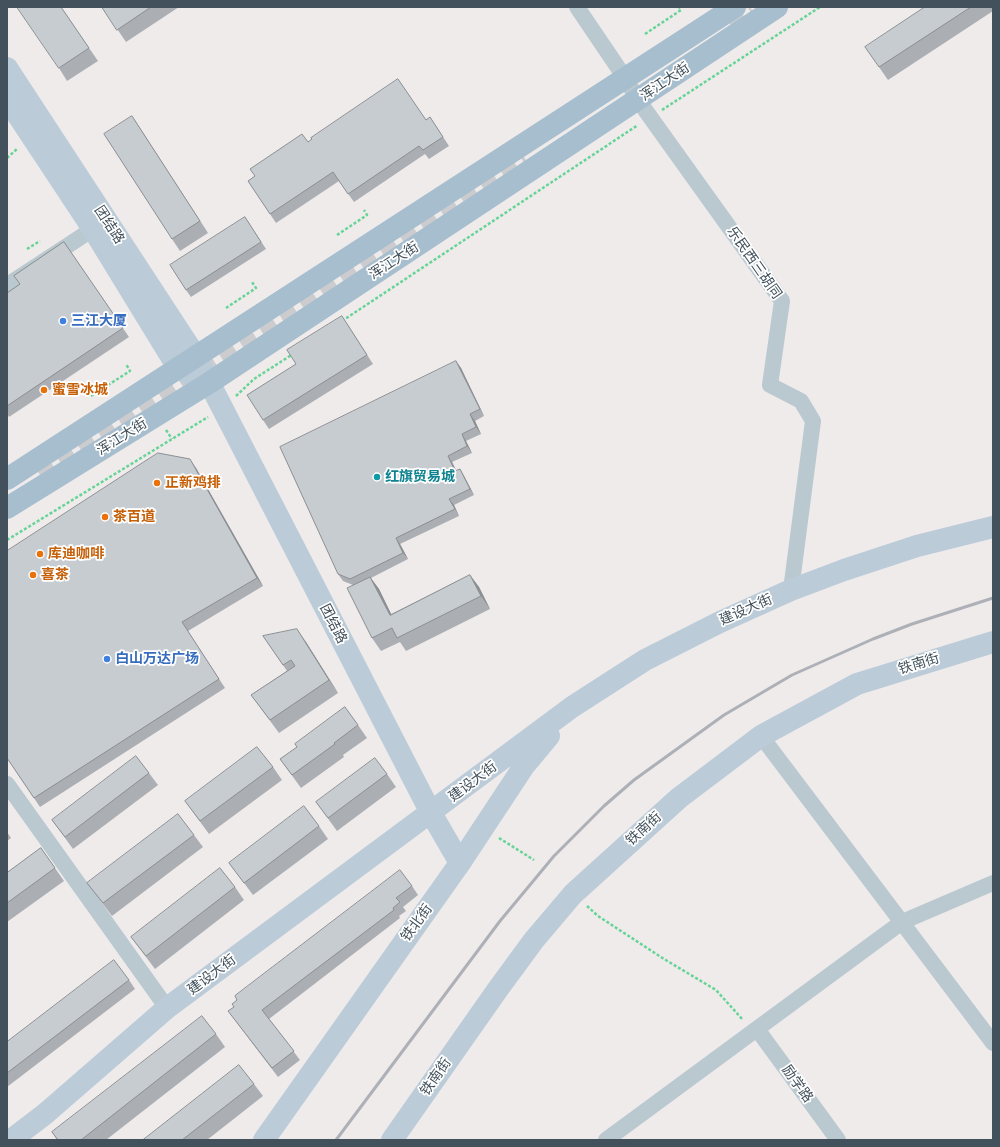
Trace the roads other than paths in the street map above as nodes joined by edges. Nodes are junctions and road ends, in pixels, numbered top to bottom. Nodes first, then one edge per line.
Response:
1 (577, 7) edge
2 (735, 7) tunnel mouth
3 (777, 7) edge
4 (7, 68) edge
5 (625, 78) junction
6 (7, 100) edge
7 (638, 100) junction
8 (93, 229) junction
9 (7, 289) edge
10 (187, 363) junction
11 (209, 383) junction
12 (7, 479) edge
13 (7, 508) edge
14 (993, 527) edge
15 (791, 590) junction
16 (993, 642) edge
17 (572, 707) junction
18 (761, 736) junction
19 (7, 784) edge
20 (431, 813) junction
21 (460, 863) junction
22 (993, 883) edge
23 (902, 922) junction
24 (167, 1008) junction
25 (755, 1030) junction
26 (993, 1043) edge
27 (10, 1140) edge
28 (264, 1140) edge
29 (392, 1140) edge
30 (606, 1140) edge
31 (838, 1140) edge

1 - 5 street, 乐民西三胡同
2 - 5 main road, 浑江大街
3 - 7 main road, 浑江大街
4 - 10 street, 团结路
5 - 7 street, 乐民西三胡同
5 - 10 main road, 浑江大街
6 - 8 street, 团结路
7 - 11 main road, 浑江大街
7 - 15 street, 乐民西三胡同
8 - 9 street
8 - 10 street, 团结路
10 - 11 street, 团结路
10 - 12 main road, 浑江大街
11 - 13 main road, 浑江大街
11 - 20 street, 团结路
14 - 15 street, 建设大街
15 - 17 street, 建设大街
16 - 18 street, 铁南街
17 - 20 street, 建设大街
17 - 21 street, 铁北街
18 - 23 street
18 - 29 street, 铁南街
19 - 24 street
20 - 21 street, 团结路
20 - 24 street, 建设大街
21 - 28 street, 铁北街
22 - 23 street
23 - 25 street
23 - 26 street
24 - 27 street, 建设大街
25 - 30 street
25 - 31 street, 励学路

